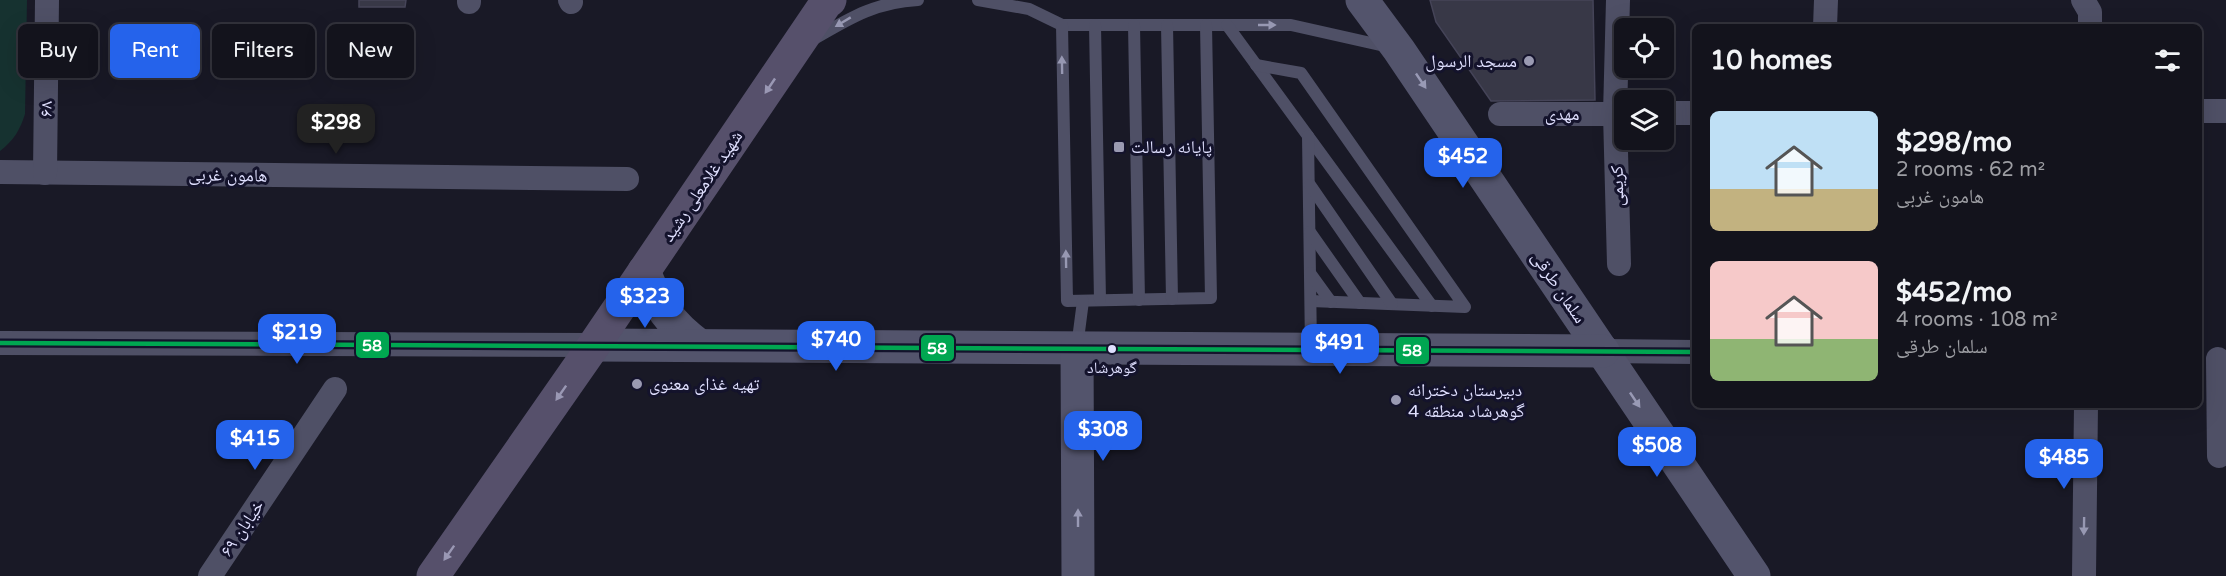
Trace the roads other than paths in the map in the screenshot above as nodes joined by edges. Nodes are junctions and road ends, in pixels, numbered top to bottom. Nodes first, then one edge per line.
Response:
1 (47, 0) edge
2 (918, 0) edge
3 (978, 0) edge
4 (1362, 0) edge
5 (1618, 0) edge
6 (1826, 0) edge
7 (827, 1) edge
8 (1826, 24) edge
9 (1062, 25) junction
10 (1095, 25) junction
11 (1134, 25) junction
12 (1167, 25) junction
13 (1206, 25) junction
14 (1227, 25) junction
15 (1399, 50) junction
16 (793, 52) junction
17 (1256, 65) junction
18 (1620, 90) edge
19 (2202, 111) edge
20 (2226, 111) edge
21 (1674, 113) edge
22 (1692, 113) edge
23 (1500, 114) dead end
24 (1614, 114) edge
25 (1308, 136) junction
26 (1620, 150) edge
27 (0, 172) edge
28 (45, 173) junction
29 (627, 179) dead end
30 (1309, 184) junction
31 (1310, 232) junction
32 (1619, 264) dead end
33 (644, 271) junction
34 (1310, 273) junction
35 (1172, 299) junction
36 (1100, 300) junction
37 (1139, 300) junction
38 (1083, 301) junction
39 (1311, 301) junction
40 (1331, 302) junction
41 (1360, 303) junction
42 (1392, 304) junction
43 (1432, 306) junction
44 (0, 343) edge
45 (594, 345) junction
46 (699, 345) junction
47 (1077, 348) junction
48 (1311, 350) junction
49 (1603, 351) junction
50 (1692, 352) edge
51 (2214, 359) edge
52 (335, 390) dead end
53 (2086, 408) edge
54 (2219, 456) dead end
55 (210, 576) edge
56 (433, 576) edge
57 (1078, 576) edge
58 (1754, 576) edge
59 (2084, 576) edge

1 - 28 street, ۶۸
2 -> 16 lane
3 - 9 lane
4 - 15 main road, سلمان طرقی
5 - 18 street, کریمی
6 - 8 street
7 - 16 main road, شهید غلامعلی رشید
9 - 10 lane
38 -> 9 lane
10 - 11 lane
10 - 36 lane
11 - 12 lane
11 - 37 lane
12 - 13 lane
12 - 35 lane
13 - 14 lane
13 - 35 lane
14 -> 15 lane
14 - 17 lane
15 -> 49 main road, سلمان طرقی
16 -> 33 main road, شهید غلامعلی رشید
17 - 25 lane
17 - 43 lane
19 - 20 street
21 - 22 street
23 - 24 street, مهدی
25 - 30 lane
25 - 43 lane
26 - 32 street, کریمی
27 - 28 street
28 - 29 street, هامون غربی
30 - 31 lane
30 - 42 lane
31 - 34 lane
31 - 41 lane
33 - 45 main road, شهید غلامعلی رشید
33 - 46 main road
34 - 39 lane
34 - 40 lane
35 - 37 lane
36 - 37 lane
36 - 38 lane
38 - 47 lane
39 - 40 lane
39 - 48 lane
40 - 41 lane
41 - 42 lane
42 - 43 lane
44 - 45 street
45 - 46 main road
45 -> 56 main road, شهید غلامعلی رشید
46 - 47 main road
47 - 48 main road
57 -> 47 main road
48 - 49 main road
49 - 50 street
49 -> 58 main road, سلمان طرقی
51 - 54 street
52 - 55 street, خیابان ۶۹
53 -> 59 street

